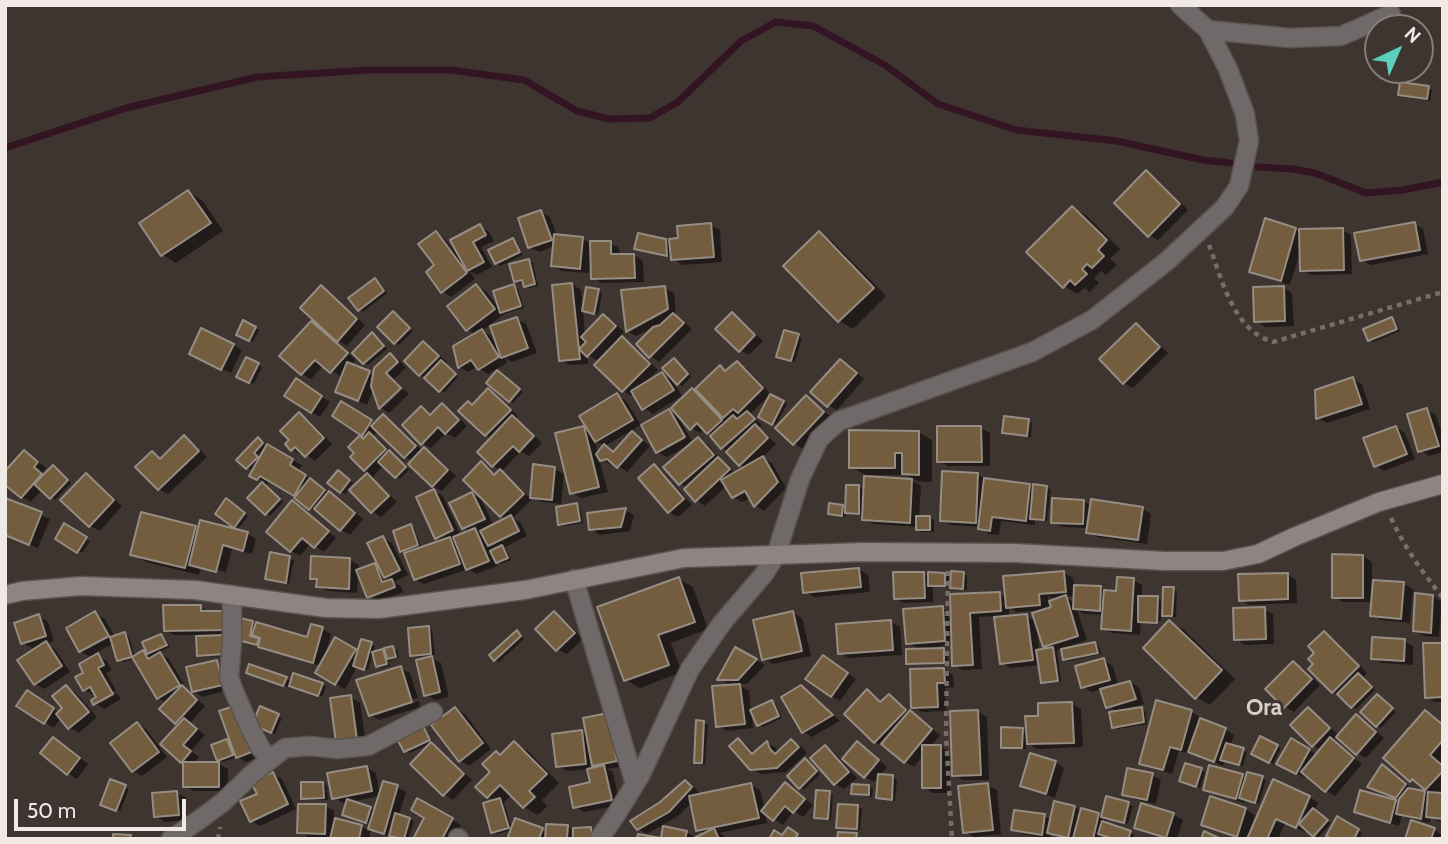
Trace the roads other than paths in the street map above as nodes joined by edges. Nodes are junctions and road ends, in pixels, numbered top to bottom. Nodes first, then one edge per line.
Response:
1 (1180, 5) edge
2 (1364, 26) edge
3 (1208, 30) junction
4 (1443, 484) edge
5 (776, 555) junction
6 (574, 579) junction
7 (5, 595) edge
8 (232, 596) junction
9 (433, 712) dead end
10 (271, 760) junction
11 (635, 784) junction
12 (171, 839) edge
13 (599, 839) edge

1 - 3 street
2 - 3 street
3 - 5 street
4 - 5 street
5 - 6 street
5 - 11 street
6 - 8 street
6 - 11 street
7 - 8 street
8 - 10 street
9 - 10 street
10 - 12 street
11 - 13 street

